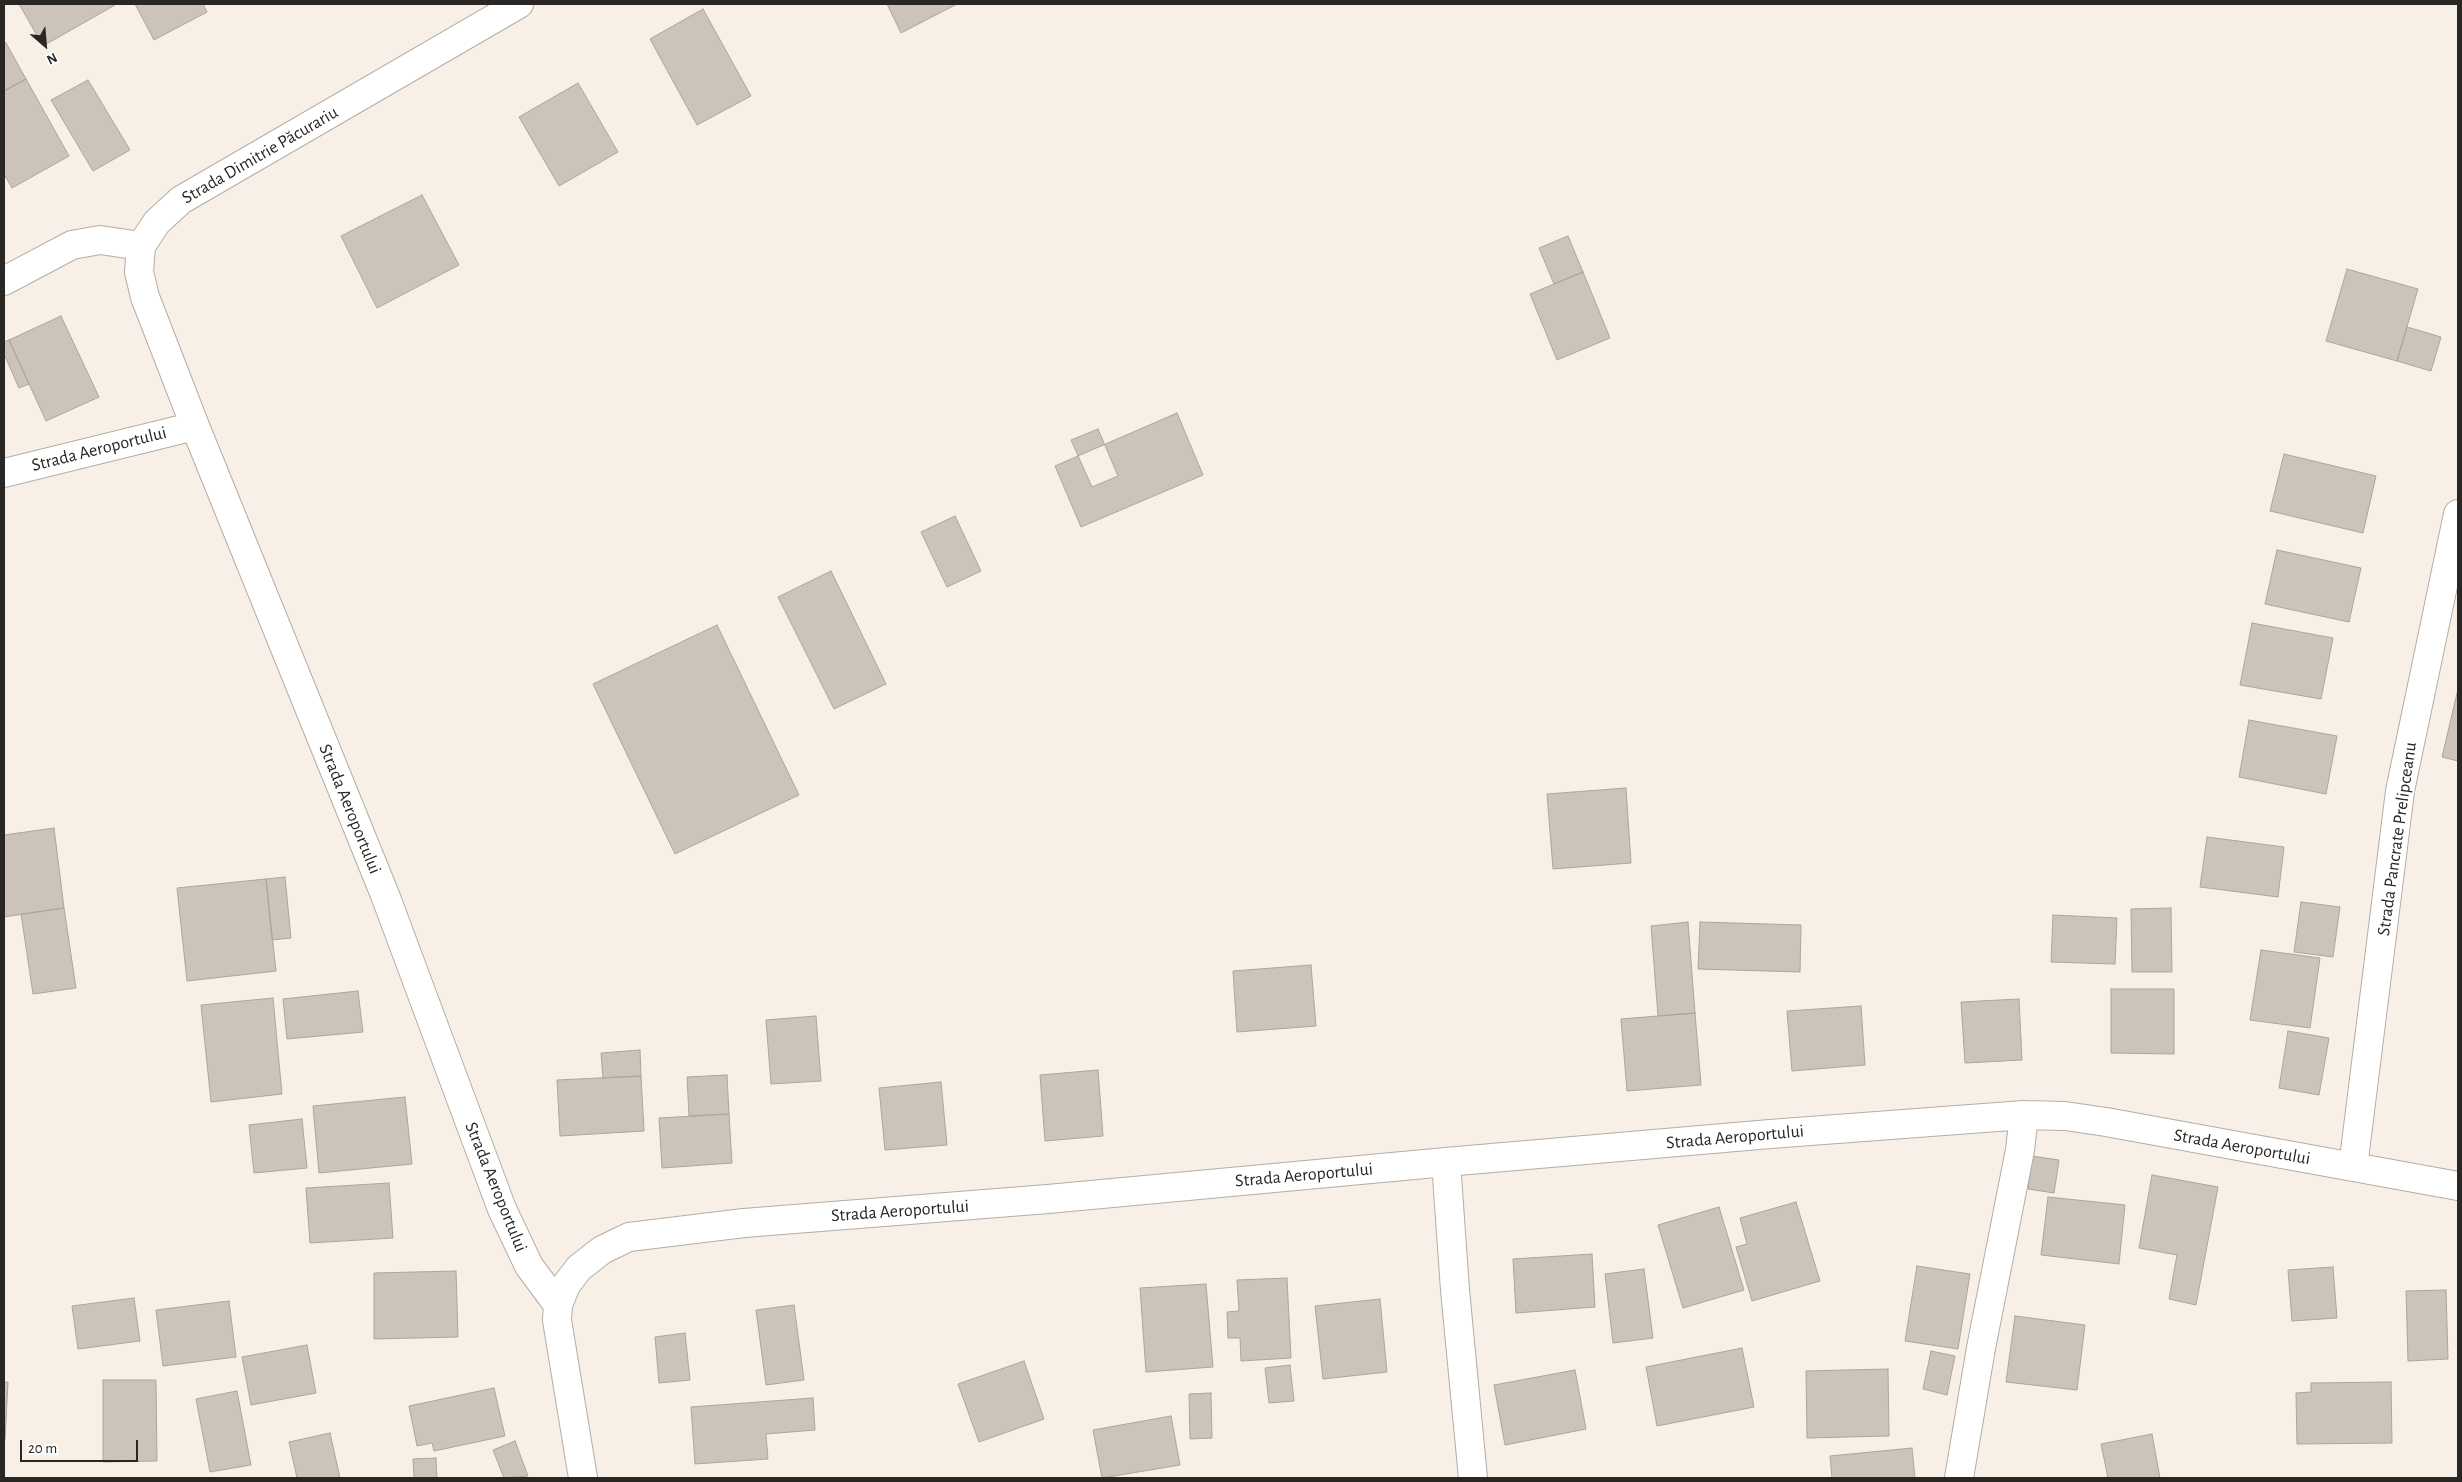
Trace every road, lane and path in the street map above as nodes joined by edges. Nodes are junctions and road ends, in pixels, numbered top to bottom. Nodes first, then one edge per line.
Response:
1 (519, 4) edge
2 (141, 246) junction
3 (4, 281) edge
4 (195, 426) junction
5 (4, 473) edge
6 (2458, 514) edge
7 (2024, 1115) junction
8 (1446, 1162) junction
9 (2353, 1167) junction
10 (2458, 1186) edge
11 (558, 1305) junction
12 (583, 1478) edge
13 (1472, 1478) edge
14 (1959, 1478) edge

1 - 2 street, Strada Dimitrie Păcurariu
2 - 3 street
2 - 4 street, Strada Aeroportului
4 - 5 street, Strada Aeroportului
4 - 11 street, Strada Aeroportului
6 - 9 street, Strada Pancrate Prelipceanu
7 - 8 street, Strada Aeroportului
7 - 9 street, Strada Aeroportului
7 - 14 street
8 - 11 street, Strada Aeroportului
8 - 13 street
9 - 10 street, Strada Aeroportului
11 - 12 street

